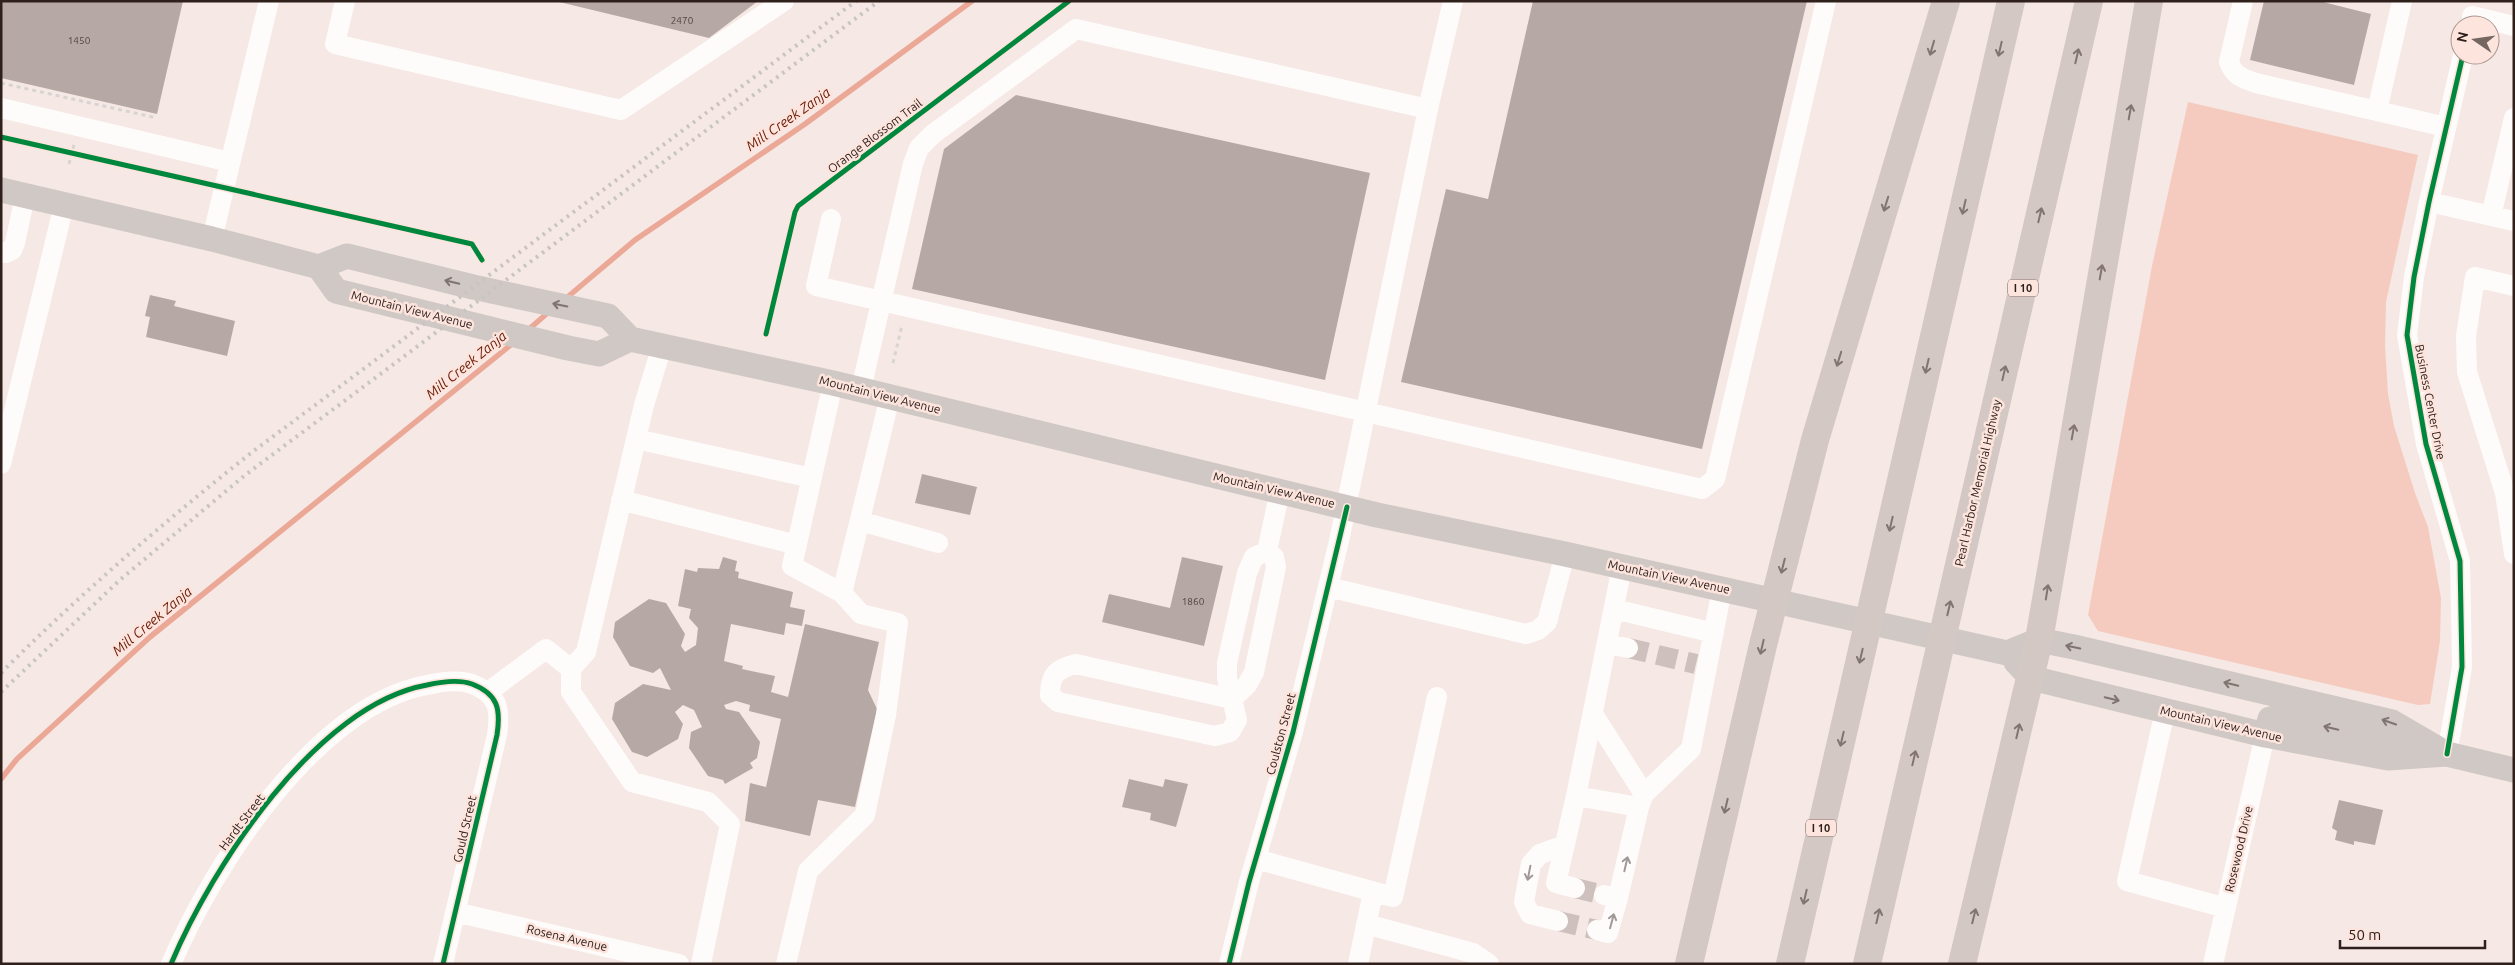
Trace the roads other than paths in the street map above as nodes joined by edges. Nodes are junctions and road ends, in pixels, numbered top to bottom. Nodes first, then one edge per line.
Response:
1 (269, 1) edge
2 (345, 1) edge
3 (784, 1) edge
4 (1453, 1) edge
5 (1826, 1) edge
6 (1946, 1) edge
7 (2011, 1) edge
8 (2089, 1) edge
9 (2149, 1) edge
10 (2243, 1) edge
11 (2402, 1) edge
12 (2472, 14) edge
13 (2514, 26) edge
14 (2461, 65) edge
15 (1, 108) edge
16 (1428, 109) junction
17 (2378, 111) junction
18 (2514, 118) edge
19 (2446, 128) junction
20 (230, 162) junction
21 (1, 190) edge
22 (25, 196) junction
23 (2429, 202) junction
24 (64, 205) junction
25 (2491, 216) junction
26 (831, 219) dead end
27 (2514, 221) edge
28 (212, 239) junction
29 (1, 252) edge
30 (319, 267) junction
31 (2514, 286) edge
32 (882, 301) junction
33 (630, 339) junction
34 (662, 346) junction
35 (833, 383) junction
36 (861, 390) junction
37 (890, 397) junction
38 (1364, 411) junction
39 (636, 439) junction
40 (1, 464) edge
41 (812, 478) junction
42 (1280, 491) junction
43 (621, 500) junction
44 (1346, 507) junction
45 (860, 521) junction
46 (938, 543) dead end
47 (797, 545) junction
48 (1267, 551) junction
49 (1566, 554) junction
50 (2514, 554) edge
51 (1622, 567) junction
52 (1328, 586) junction
53 (1722, 589) junction
54 (842, 593) junction
55 (1774, 600) junction
56 (1614, 609) junction
57 (1714, 632) junction
58 (2039, 640) junction
59 (1607, 644) junction
60 (1628, 648) tunnel mouth
61 (2007, 653) junction
62 (572, 669) junction
63 (2031, 678) junction
64 (491, 696) junction
65 (1437, 697) dead end
66 (1232, 699) junction
67 (2165, 711) junction
68 (1592, 714) junction
69 (2264, 735) junction
70 (2447, 754) junction
71 (2514, 770) edge
72 (1576, 796) junction
73 (1642, 800) junction
74 (1565, 845) junction
75 (1256, 859) junction
76 (1575, 888) tunnel mouth
77 (1374, 892) junction
78 (2226, 908) junction
79 (455, 912) junction
80 (1558, 921) tunnel mouth
81 (1366, 924) junction
82 (1597, 930) dead end
83 (171, 964) edge
84 (442, 964) edge
85 (679, 964) edge
86 (701, 964) edge
87 (786, 964) edge
88 (1229, 964) edge
89 (1358, 964) edge
90 (1489, 964) edge
91 (1689, 964) edge
92 (1790, 964) edge
93 (1867, 964) edge
94 (1962, 964) edge
95 (2213, 964) edge

1 - 20 street
2 - 3 street
4 - 16 street, Coulston Street
5 - 38 street
6 -> 55 highway
7 -> 92 highway, I 10
93 -> 8 highway, Pearl Harbor Memorial Highway / I 10
58 -> 9 highway
10 - 17 street
11 - 17 street
12 - 13 street
14 - 19 street, Business Center Drive
15 - 20 street
16 - 32 street
16 - 38 street, Coulston Street
17 - 19 street
18 - 25 street
19 - 23 street, Business Center Drive
20 - 28 street
21 - 22 main road
22 - 24 main road
22 - 29 street
23 - 25 street
23 - 70 street, Business Center Drive
24 - 28 main road
24 - 40 street
25 - 27 street
26 - 32 street
28 - 30 main road
33 -> 30 main road
30 - 33 main road, Mountain View Avenue
31 - 50 street
32 - 36 street
32 - 38 street
33 - 34 main road, Mountain View Avenue
34 - 35 main road, Mountain View Avenue
34 - 39 street
35 - 36 main road, Mountain View Avenue
35 - 41 street
36 - 37 main road, Mountain View Avenue
37 - 42 main road, Mountain View Avenue
37 - 45 street
38 - 44 street, Coulston Street
39 - 41 street
39 - 43 street
41 - 47 street
42 - 44 main road, Mountain View Avenue
42 - 48 street
43 - 47 street
43 - 62 street
44 - 49 main road, Mountain View Avenue
44 - 52 street, Coulston Street
45 - 46 street
45 - 54 street
47 - 54 street
48 - 66 street
48 - 66 street
49 - 51 main road, Mountain View Avenue
49 - 52 street
51 - 53 main road, Mountain View Avenue
51 - 56 street
52 - 75 street, Coulston Street
53 - 55 main road, Mountain View Avenue
53 - 57 street
54 - 87 street
55 - 61 main road, Mountain View Avenue
55 -> 91 highway
56 - 57 street
56 - 59 street
57 - 73 street
58 - 61 main road
58 - 63 highway
70 -> 58 main road, Mountain View Avenue
59 - 60 street
59 - 68 street
61 - 63 main road
62 - 64 street
62 - 86 street
63 -> 67 main road, Mountain View Avenue
94 -> 63 highway
64 - 79 street, Gould Street
64 - 83 street, Hardt Street
65 - 77 street
66 - 66 street
67 - 69 main road, Mountain View Avenue
67 - 78 street
68 - 72 street
68 - 73 street
69 - 70 main road, Mountain View Avenue
69 - 78 street, Rosewood Drive
70 - 71 main road, Mountain View Avenue
72 - 73 street
72 - 74 street
82 -> 73 street
74 - 76 street
74 -> 80 street
75 - 77 street
75 - 88 street, Coulston Street
77 - 81 street
78 - 95 street, Rosewood Drive
79 - 84 street, Gould Street
79 - 85 street, Rosena Avenue
81 - 89 street
81 - 90 street

